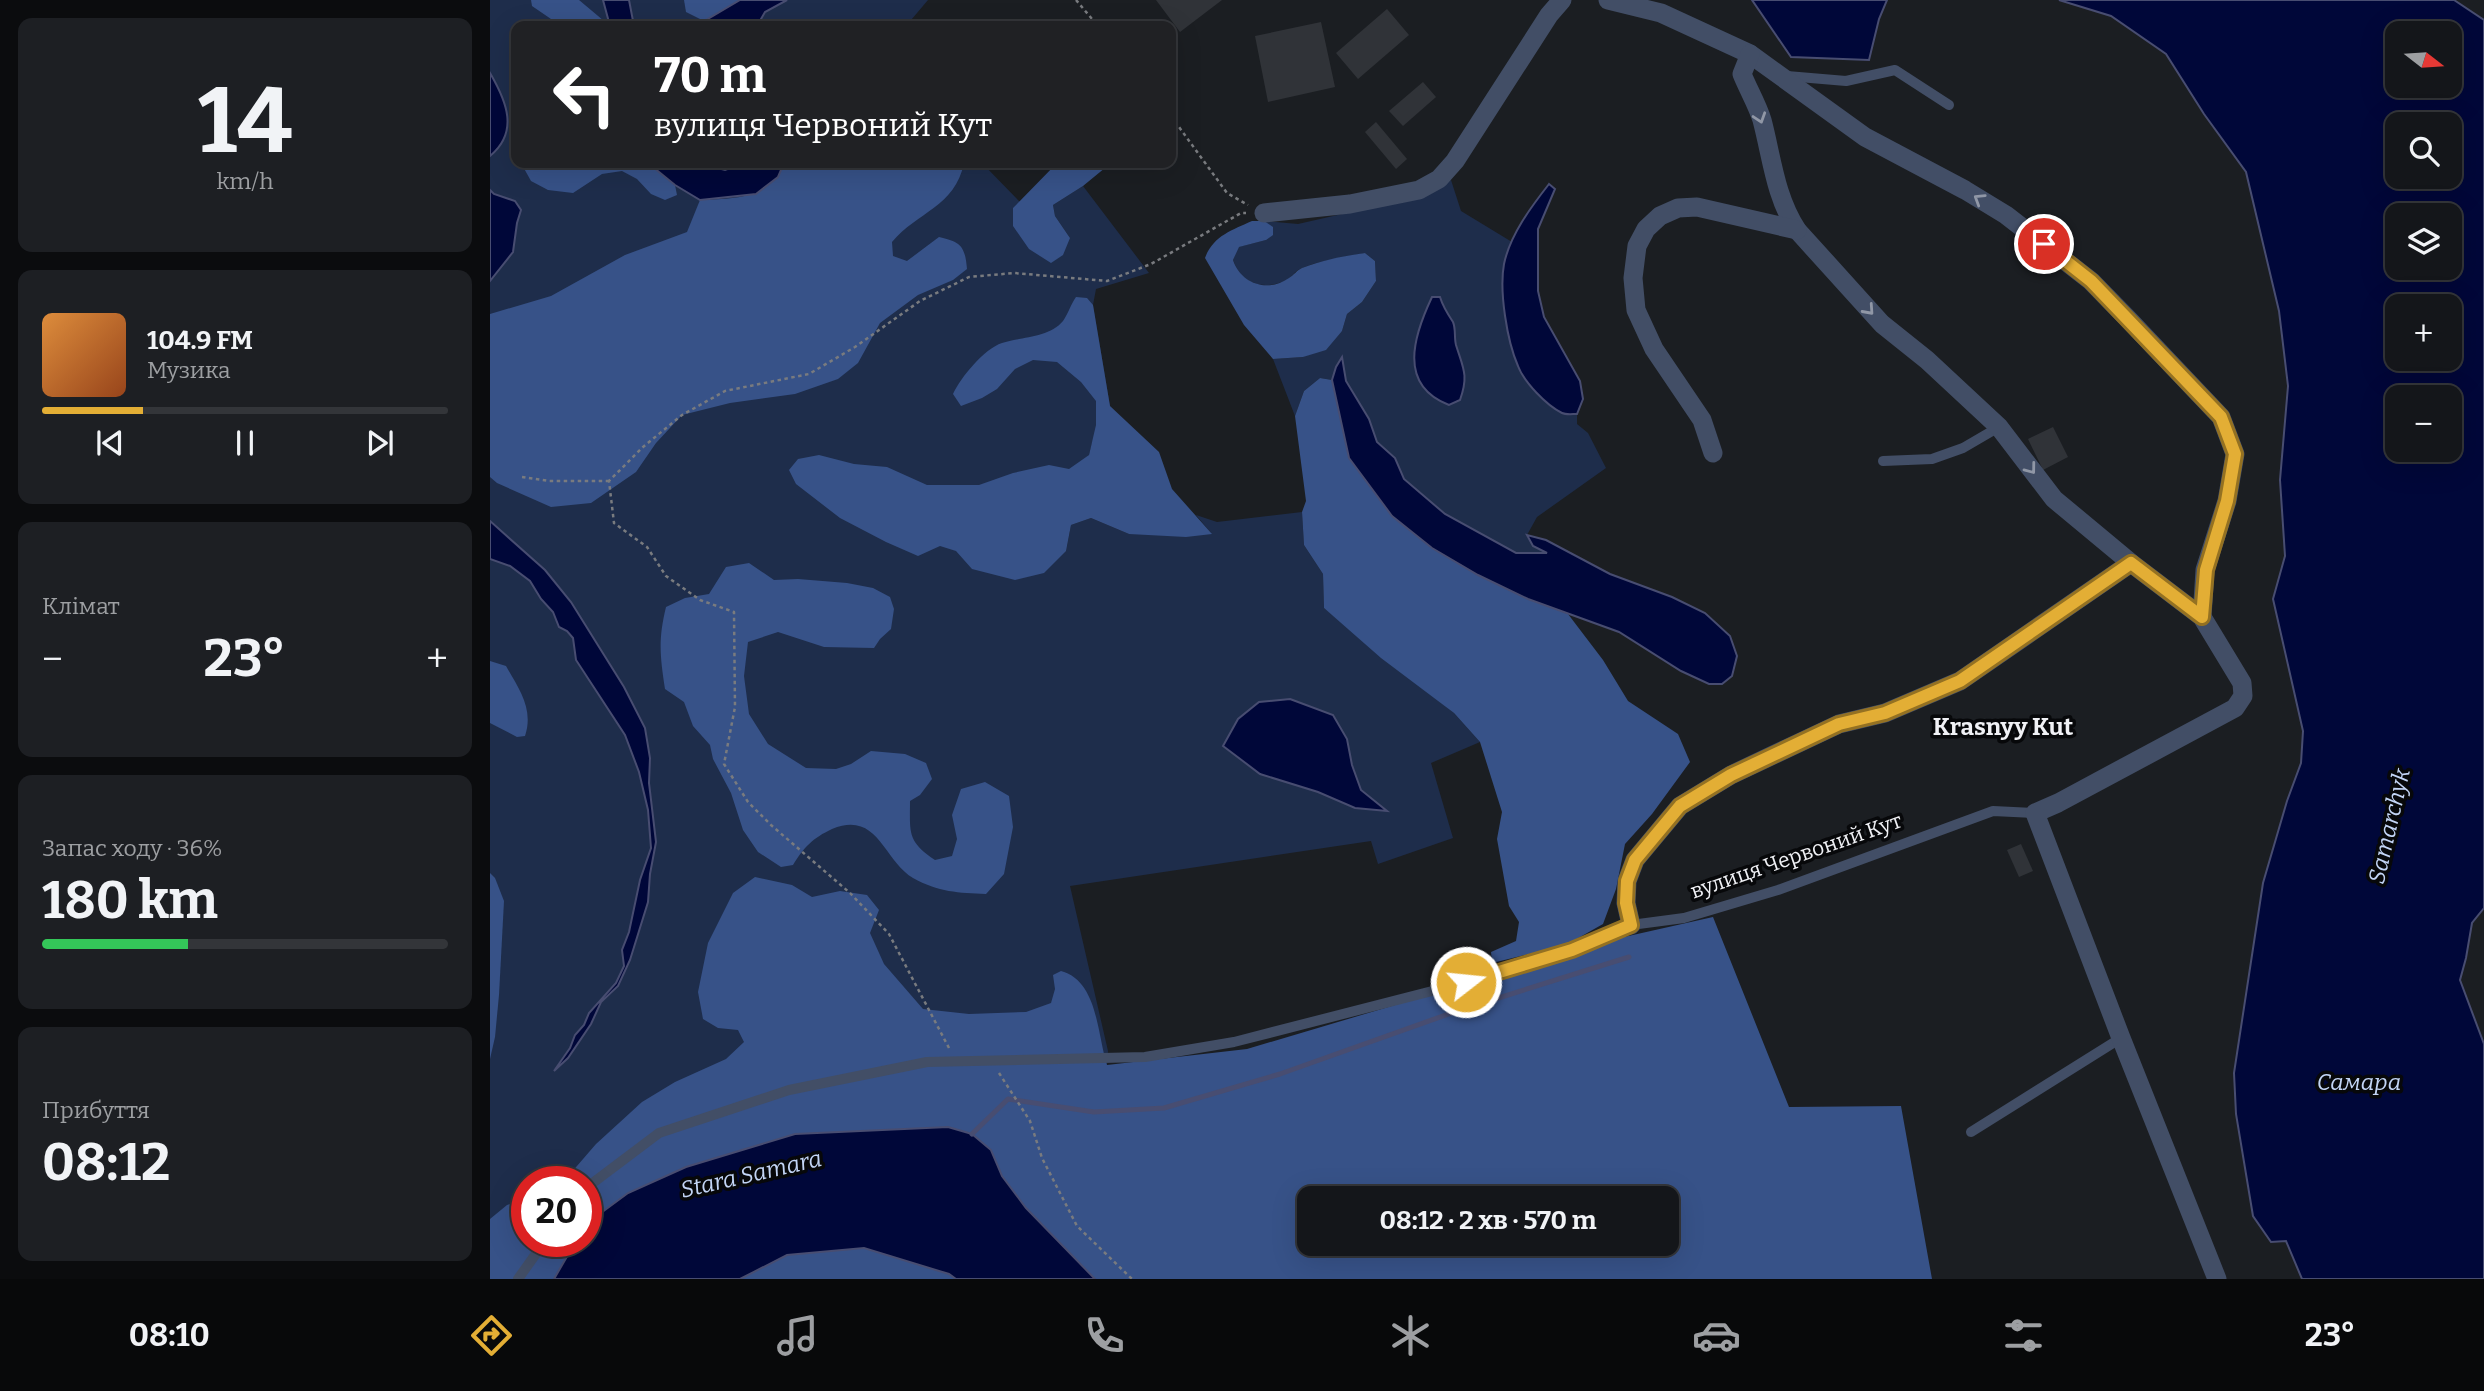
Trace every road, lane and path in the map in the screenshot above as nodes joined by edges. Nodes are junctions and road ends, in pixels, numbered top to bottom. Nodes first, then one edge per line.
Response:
1 (1076, 0) edge
2 (1562, 0) edge
3 (1608, 0) edge
4 (1094, 21) edge
5 (1750, 54) junction
6 (1780, 75) junction
7 (1949, 105) dead end
8 (1176, 123) edge
9 (1264, 213) junction
10 (1797, 230) junction
11 (1999, 427) junction
12 (1713, 453) dead end
13 (1883, 461) dead end
14 (522, 477) dead end
15 (609, 481) junction
16 (2131, 563) junction
17 (2202, 617) junction
18 (2035, 813) junction
19 (1631, 925) junction
20 (2120, 1038) junction
21 (992, 1061) junction
22 (956, 1062) junction
23 (1971, 1132) dead end
24 (602, 1176) edge
25 (533, 1257) edge
26 (517, 1279) edge
27 (1132, 1279) edge
28 (2217, 1279) edge

1 - 4 path
2 - 9 street
3 - 5 street
5 - 6 street
5 -> 10 street
6 - 7 lane
17 -> 6 street
8 - 9 path
9 - 15 path
10 -> 11 street
10 - 12 street
11 - 13 lane
11 -> 16 street
14 - 15 path
15 - 22 path
16 - 17 street
16 - 19 street
17 - 18 street
18 - 19 lane, вулиця Червоний Кут
18 - 20 street
19 - 21 lane, вулиця Червоний Кут
20 - 23 lane
20 - 28 street
21 - 22 lane, вулиця Червоний Кут
21 - 27 path
22 - 24 lane, вулиця Червоний Кут
25 - 26 lane

